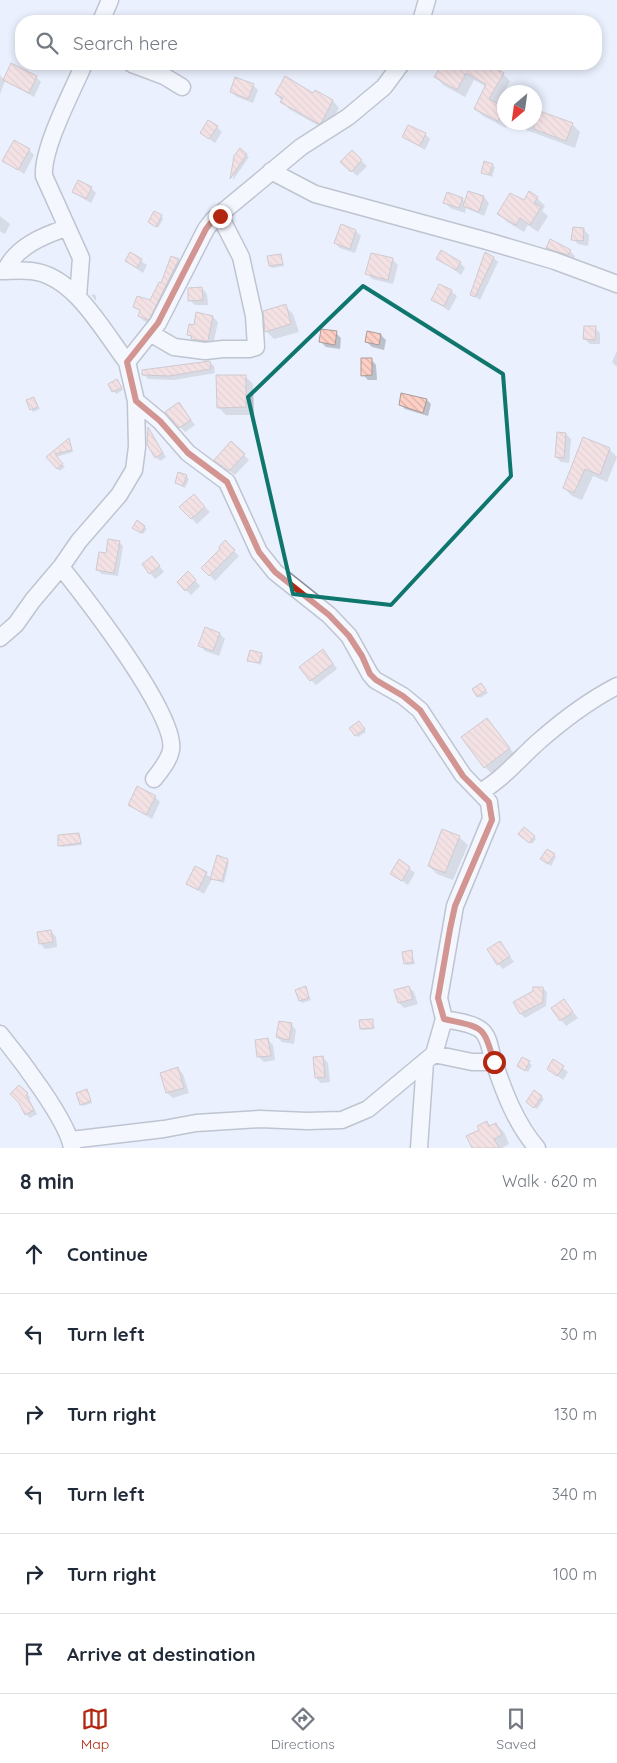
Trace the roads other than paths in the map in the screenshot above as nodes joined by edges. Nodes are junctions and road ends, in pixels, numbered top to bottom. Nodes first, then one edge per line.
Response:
1 (110, 0) edge
2 (427, 0) edge
3 (104, 15) edge
4 (423, 15) edge
5 (81, 70) edge
6 (148, 70) edge
7 (397, 70) edge
8 (182, 87) dead end
9 (271, 171) junction
10 (220, 216) junction
11 (66, 228) junction
12 (3, 271) edge
13 (617, 284) edge
14 (78, 297) junction
15 (150, 333) junction
16 (127, 362) junction
17 (136, 401) junction
18 (61, 567) junction
19 (8, 625) edge
20 (0, 638) edge
21 (617, 686) edge
22 (154, 779) dead end
23 (480, 792) junction
24 (444, 1019) junction
25 (0, 1034) edge
26 (430, 1058) junction
27 (494, 1062) junction
28 (72, 1144) edge
29 (419, 1148) edge
30 (537, 1148) edge

1 - 3 street
2 - 4 street
5 - 11 street
6 - 8 street
7 - 9 street
9 - 10 street
9 - 13 street
10 - 15 street
10 - 15 street
11 - 12 street
11 - 14 street
12 - 14 street
14 - 16 street
15 - 16 street
16 - 17 street
17 - 18 street
17 - 23 street
18 - 19 street
18 - 22 street
19 - 20 street
21 - 23 street
23 - 24 street
24 - 26 street
24 - 27 street
25 - 28 street
26 - 27 street
26 - 28 street
26 - 29 street
27 - 30 street

